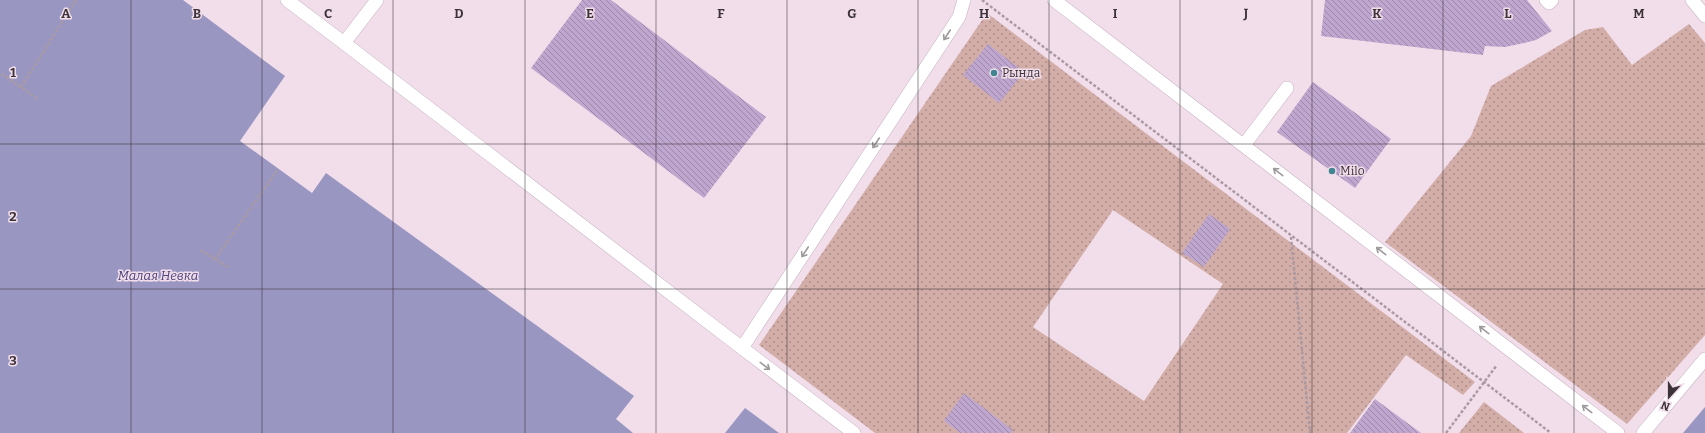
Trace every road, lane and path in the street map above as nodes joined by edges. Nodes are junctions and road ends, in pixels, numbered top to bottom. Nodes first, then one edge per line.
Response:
1 (76, 0) edge
2 (287, 0) edge
3 (377, 0) edge
4 (964, 0) edge
5 (982, 0) edge
6 (1054, 0) edge
7 (1546, 0) edge
8 (1552, 0) edge
9 (1692, 0) edge
10 (1705, 16) edge
11 (344, 43) junction
12 (2, 74) dead end
13 (21, 87) junction
14 (1287, 88) dead end
15 (39, 100) dead end
16 (1244, 145) junction
17 (278, 169) dead end
18 (1291, 237) junction
19 (200, 250) dead end
20 (215, 259) junction
21 (228, 267) dead end
22 (742, 348) junction
23 (1705, 359) edge
24 (1484, 382) junction
25 (854, 433) edge
26 (1310, 433) edge
27 (1446, 433) edge
28 (1551, 433) edge
29 (1618, 433) edge
30 (1642, 433) edge

1 - 13 path
2 - 11 lane
3 - 11 lane
4 -> 22 lane
5 - 18 path
6 - 16 lane
7 - 8 lane
9 - 10 lane
11 - 22 lane
12 - 13 path
13 - 15 path
14 - 16 lane
29 -> 16 lane
17 - 20 path
18 - 24 path
18 - 26 path
19 - 20 path
20 - 21 path
22 -> 25 lane
23 - 30 lane
24 - 27 path
24 - 28 path

